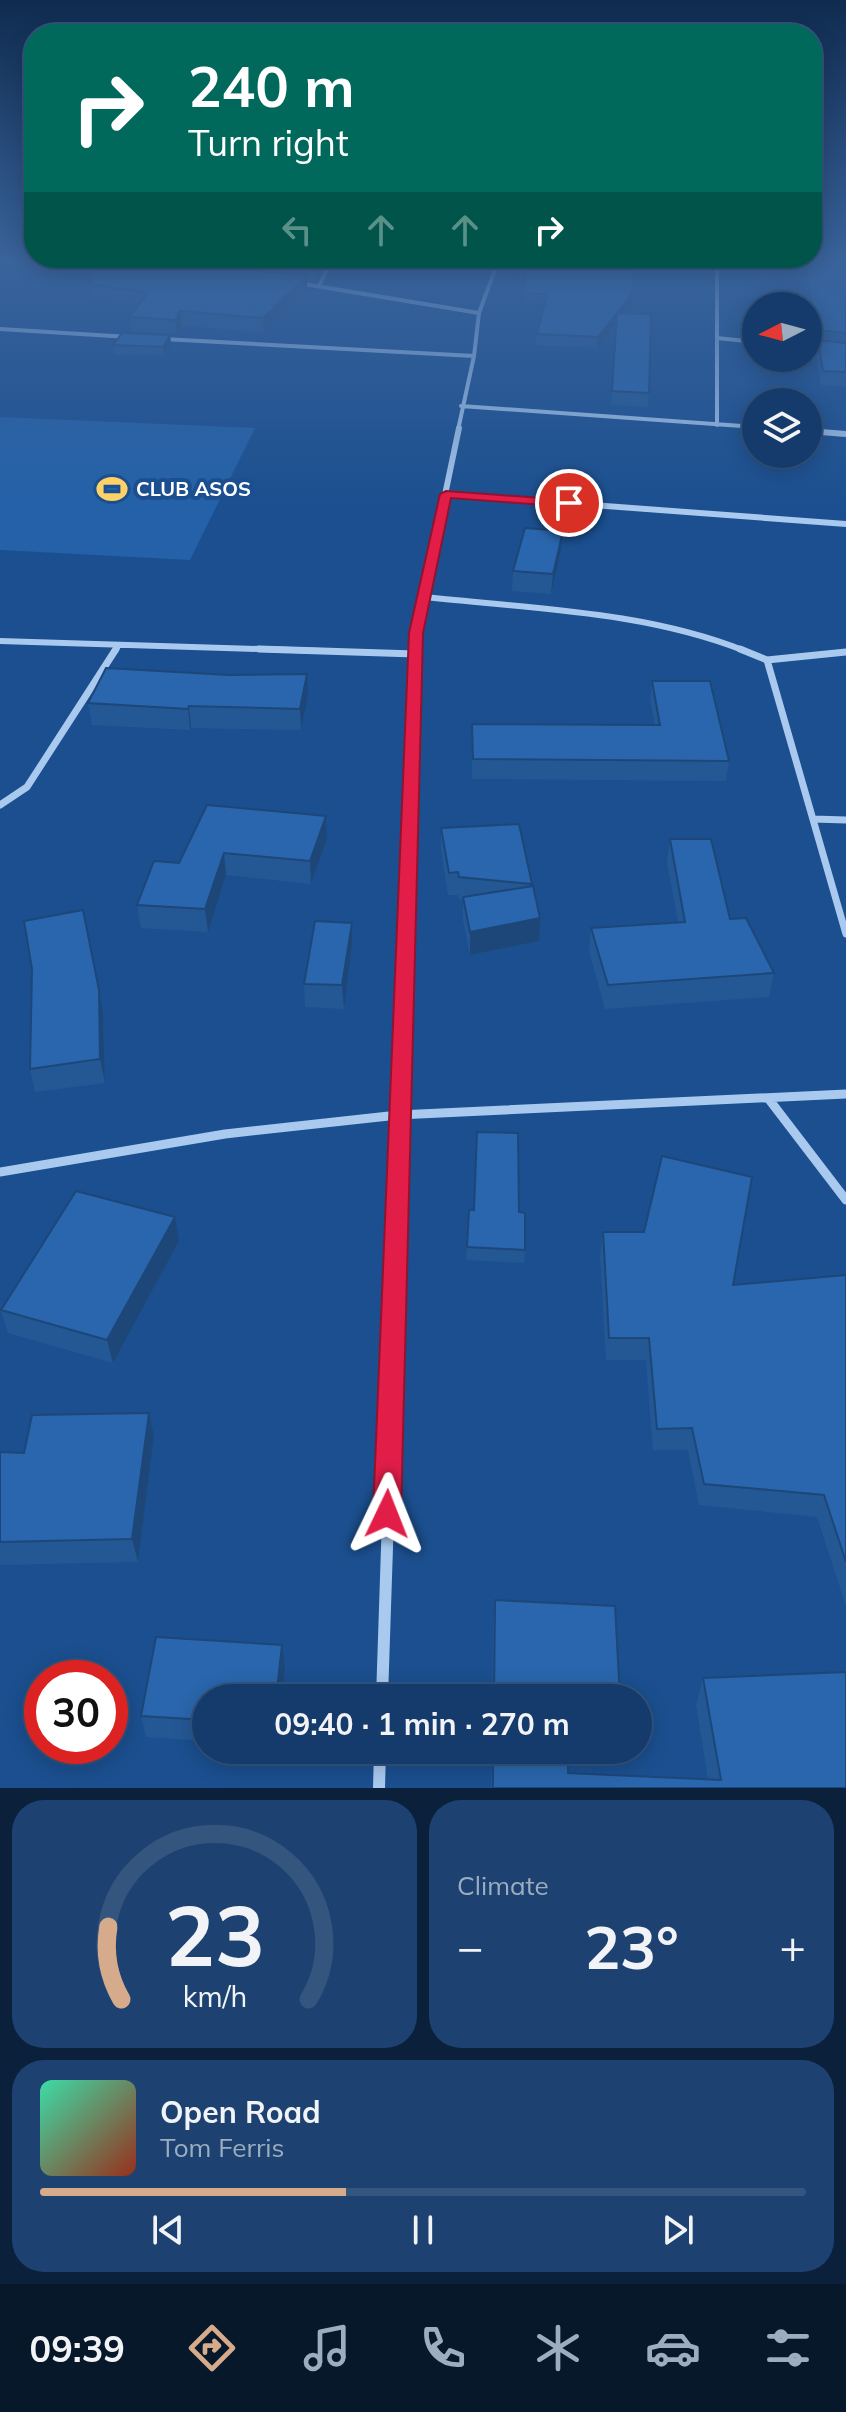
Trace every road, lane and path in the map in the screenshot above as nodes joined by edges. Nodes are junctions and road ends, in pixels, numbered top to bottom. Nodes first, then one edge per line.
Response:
1 (236, 342) edge
2 (476, 342) edge
3 (717, 342) edge
4 (822, 349) edge
5 (846, 352) edge
6 (474, 356) junction
7 (461, 406) junction
8 (717, 425) junction
9 (742, 426) edge
10 (822, 432) edge
11 (846, 434) edge
12 (446, 494) junction
13 (846, 524) edge
14 (426, 597) junction
15 (0, 641) edge
16 (118, 646) junction
17 (846, 652) edge
18 (415, 654) junction
19 (767, 660) junction
20 (0, 805) edge
21 (813, 819) junction
22 (846, 820) edge
23 (846, 934) edge
24 (846, 1094) edge
25 (768, 1098) junction
26 (398, 1115) junction
27 (0, 1172) edge
28 (846, 1200) edge
29 (382, 1684) edge
30 (380, 1764) edge
31 (379, 1788) edge

1 - 6 street
2 - 6 street
3 - 8 street
4 - 5 street
6 - 7 street
7 - 8 street
7 - 12 street
8 - 9 street
10 - 11 street
12 - 13 street
12 - 14 street
14 - 18 street
14 - 19 street
15 - 16 street
16 - 18 street
16 - 20 street
17 - 19 street
18 - 26 street
19 - 21 street
21 - 22 street
21 - 23 street
24 - 25 street
25 - 26 street
25 - 28 street
26 - 27 street
26 - 29 street
30 - 31 street

